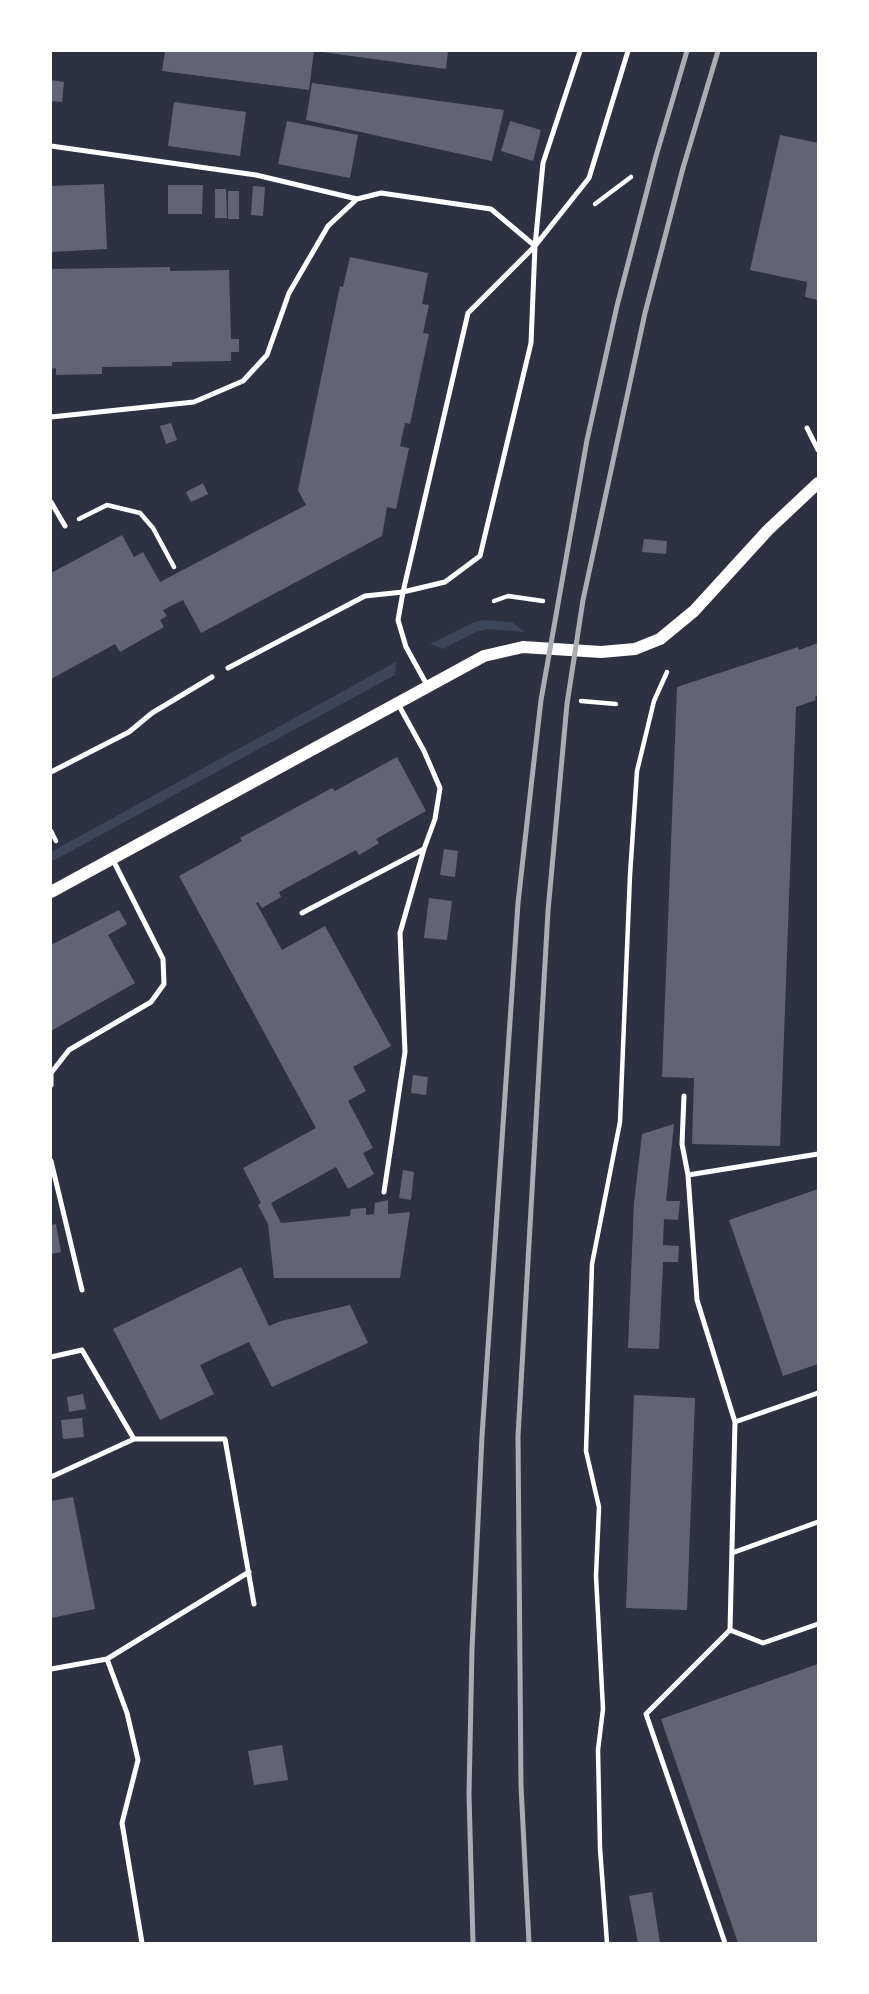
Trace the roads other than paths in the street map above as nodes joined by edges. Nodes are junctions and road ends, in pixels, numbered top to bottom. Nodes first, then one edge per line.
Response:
1 (580, 51) edge
2 (628, 51) edge
3 (51, 146) edge
4 (357, 199) junction
5 (535, 246) junction
6 (51, 417) edge
7 (807, 428) dead end
8 (818, 450) edge
9 (818, 483) edge
10 (51, 502) edge
11 (65, 526) road end
12 (403, 592) junction
13 (228, 668) dead end
14 (212, 677) dead end
15 (427, 685) junction
16 (397, 702) junction
17 (51, 772) edge
18 (424, 849) junction
19 (113, 858) junction
20 (51, 892) edge
21 (302, 913) dead end
22 (51, 1085) edge
23 (684, 1096) dead end
24 (818, 1154) edge
25 (51, 1161) edge
26 (688, 1175) junction
27 (384, 1192) dead end
28 (82, 1290) dead end
29 (51, 1357) edge
30 (818, 1393) edge
31 (735, 1422) junction
32 (134, 1439) junction
33 (51, 1477) edge
34 (818, 1522) edge
35 (732, 1553) junction
36 (249, 1572) junction
37 (254, 1604) dead end
38 (818, 1624) edge
39 (730, 1630) junction
40 (107, 1659) junction
41 (51, 1669) edge
42 (142, 1943) edge
43 (725, 1943) edge

1 - 5 lane
2 - 5 lane
3 - 4 lane
4 - 5 lane
4 - 6 lane
5 - 12 lane
5 - 12 lane
7 - 8 lane
9 - 15 street
10 - 11 lane
12 - 13 lane
12 - 15 lane
14 - 17 lane
15 - 16 street
16 - 18 lane
16 - 19 street
18 - 21 lane
18 - 27 lane
19 - 20 street
19 - 22 lane
23 - 26 lane
24 - 26 lane
25 - 28 lane
26 - 31 lane
29 - 32 lane
30 - 31 lane
31 - 35 lane
32 - 33 lane
32 - 36 lane
34 - 35 lane
35 - 39 lane
36 - 37 lane
36 - 40 lane
38 - 39 lane
39 - 43 lane
40 - 41 lane
40 - 42 lane

